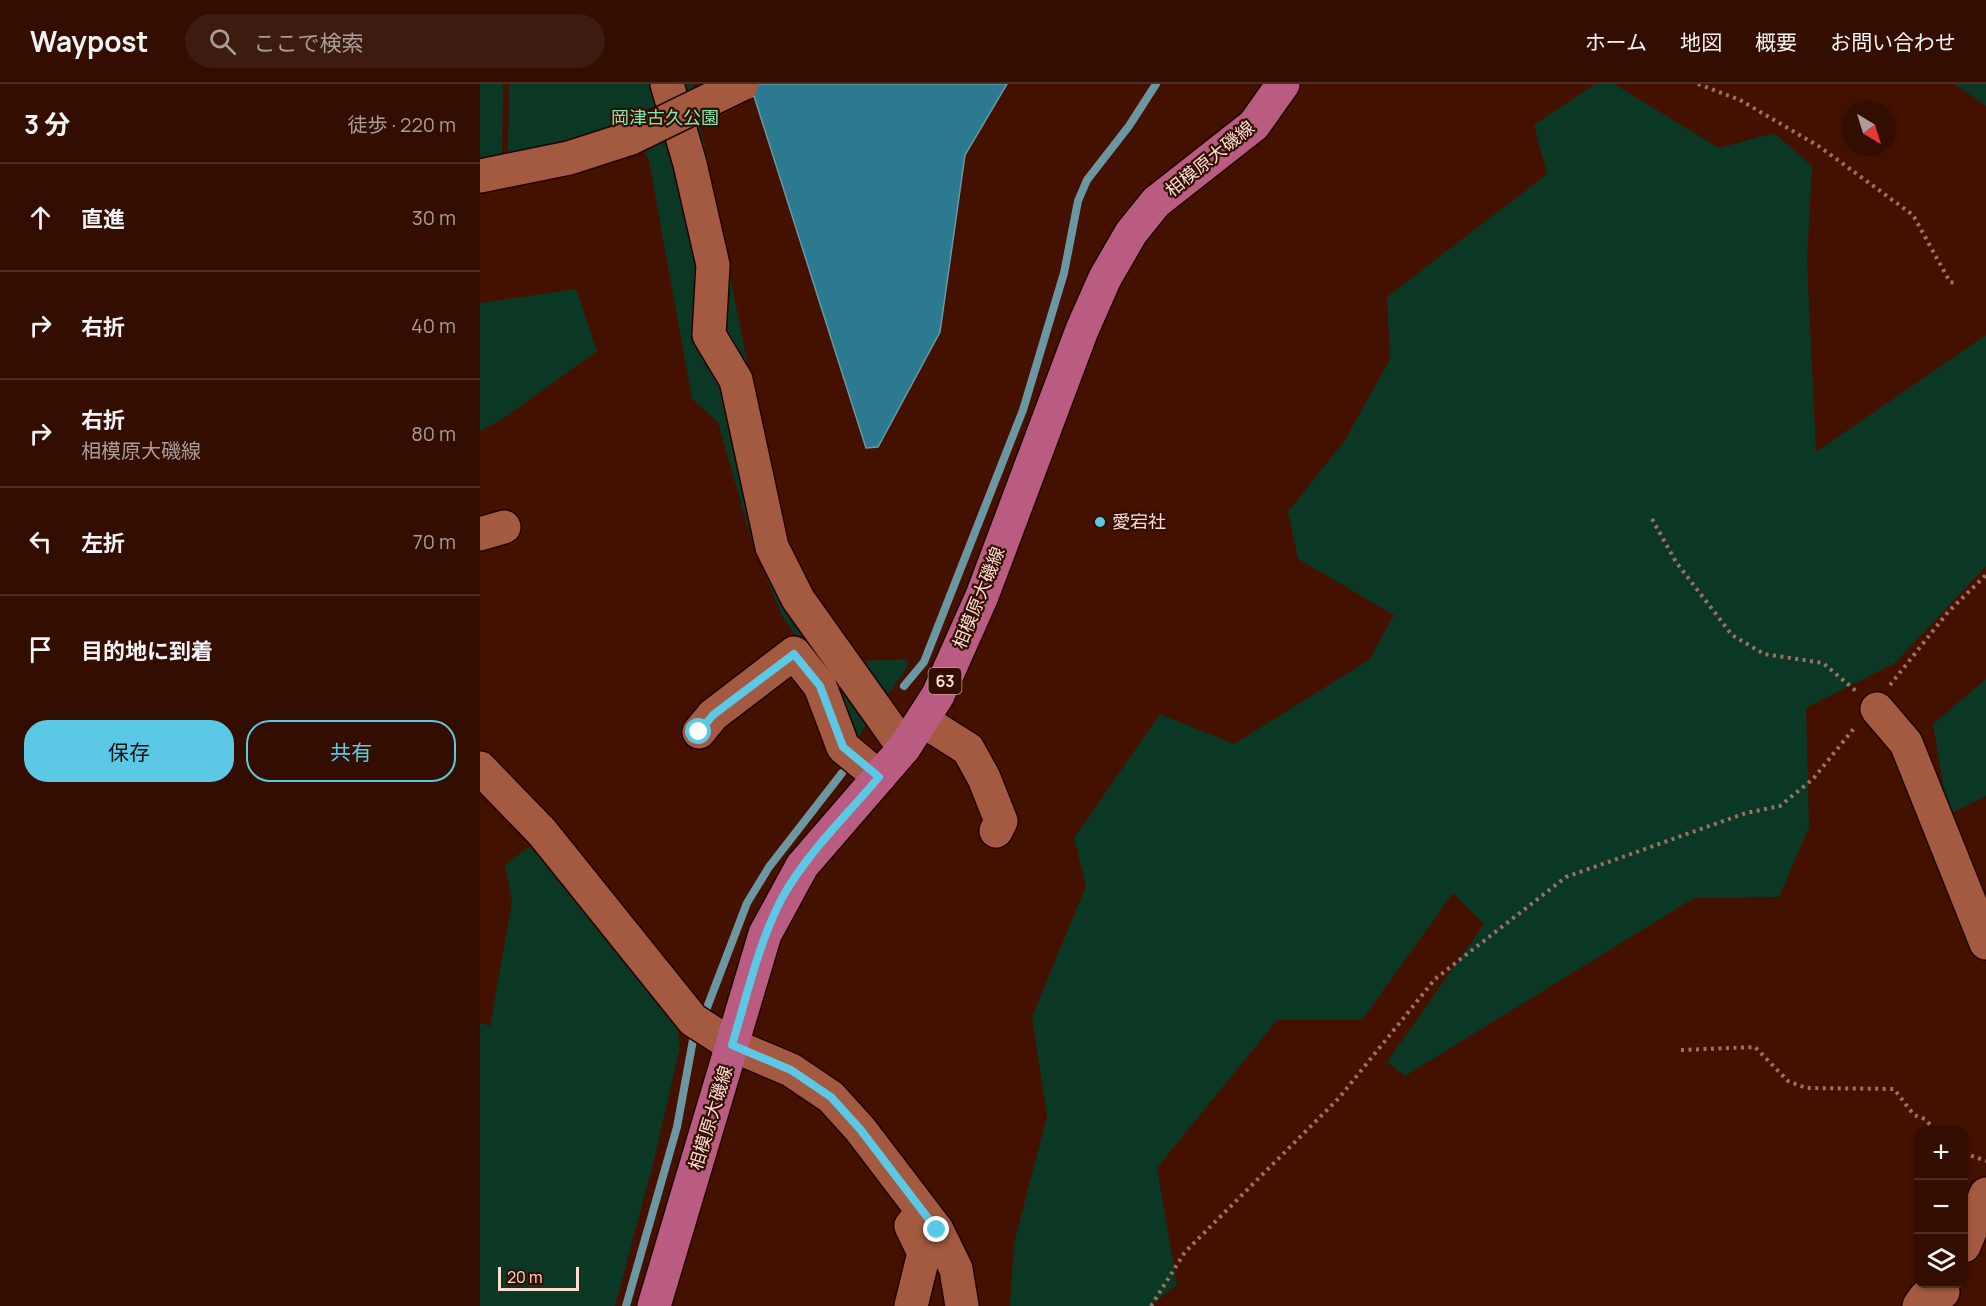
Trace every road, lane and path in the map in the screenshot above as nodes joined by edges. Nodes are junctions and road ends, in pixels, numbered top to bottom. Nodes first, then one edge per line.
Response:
1 (667, 84) edge
2 (742, 84) edge
3 (1283, 84) edge
4 (1698, 84) edge
5 (480, 176) edge
6 (1955, 283) dead end
7 (1652, 519) dead end
8 (1986, 575) edge
9 (1877, 709) junction
10 (705, 718) dead end
11 (922, 720) junction
12 (904, 748) junction
13 (480, 768) edge
14 (879, 777) junction
15 (996, 831) dead end
16 (1986, 943) edge
17 (711, 1032) junction
18 (1681, 1050) dead end
19 (1931, 1126) edge
20 (1968, 1154) edge
21 (1986, 1161) edge
22 (1986, 1194) edge
23 (923, 1211) junction
24 (1968, 1237) edge
25 (970, 1298) edge
26 (654, 1306) edge
27 (911, 1306) edge
28 (1151, 1306) edge

1 - 12 street
2 - 5 street, bridge
3 - 11 main road, 相模原大磯線 / 63
4 - 6 path
7 - 9 path
8 - 9 path
9 - 16 street
9 - 28 path
10 - 14 street
11 - 12 main road, 相模原大磯線 / 63
11 - 15 street
12 - 14 main road, 相模原大磯線 / 63
13 - 17 street
14 - 17 main road, 相模原大磯線 / 63
17 - 23 street
17 - 26 main road, 相模原大磯線 / 63
18 - 19 path
20 - 21 path
22 - 24 street
23 - 25 street
23 - 27 street

